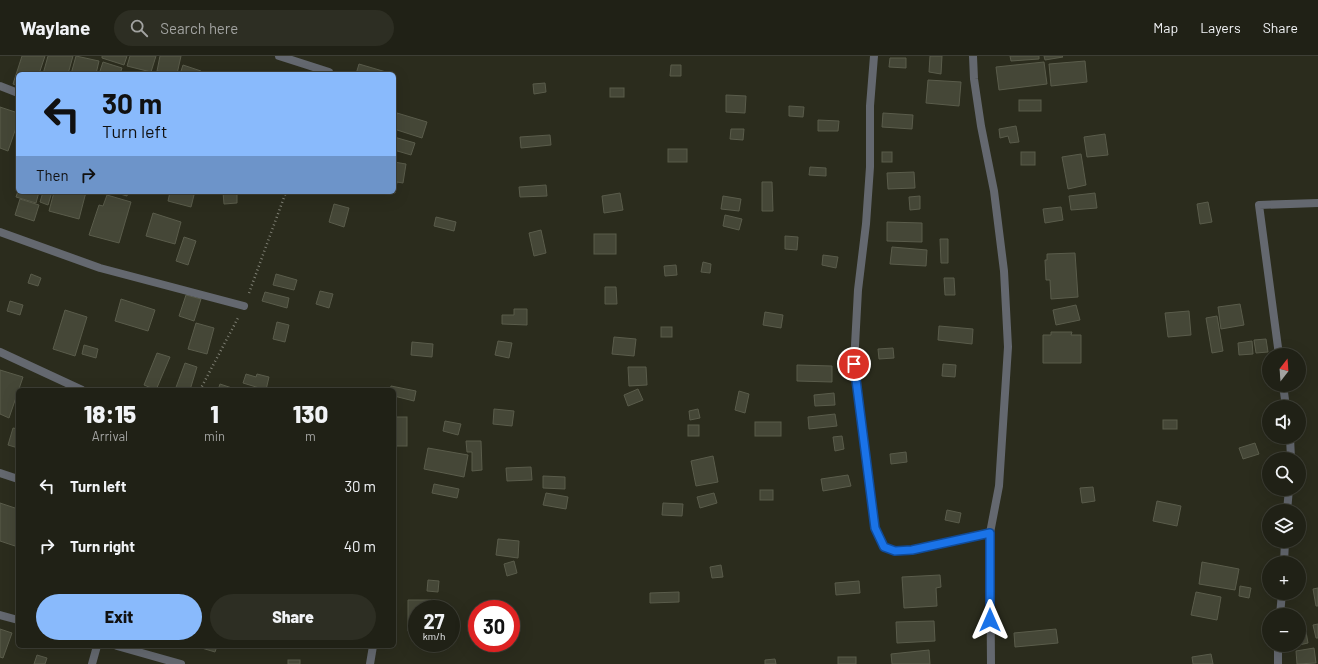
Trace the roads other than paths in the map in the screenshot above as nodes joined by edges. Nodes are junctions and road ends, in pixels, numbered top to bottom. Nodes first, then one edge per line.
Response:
1 (279, 56) edge
2 (874, 56) edge
3 (973, 56) edge
4 (330, 72) dead end
5 (0, 86) edge
6 (16, 92) edge
7 (1318, 203) edge
8 (0, 232) edge
9 (244, 306) dead end
10 (1278, 348) edge
11 (0, 352) edge
12 (78, 388) edge
13 (0, 473) edge
14 (16, 478) edge
15 (990, 533) junction
16 (0, 615) edge
17 (16, 619) edge
18 (96, 648) edge
19 (124, 648) edge
20 (373, 648) edge
21 (1278, 652) edge
22 (92, 664) edge
23 (181, 664) edge
24 (370, 664) edge
25 (990, 664) edge
26 (1278, 664) edge

1 - 4 street
2 - 15 street
3 - 15 street
5 - 6 street
7 - 10 street
8 - 9 street
11 - 12 street
13 - 14 street
15 - 25 street
16 - 17 street
18 - 22 street
19 - 23 street
20 - 24 street
21 - 26 street

